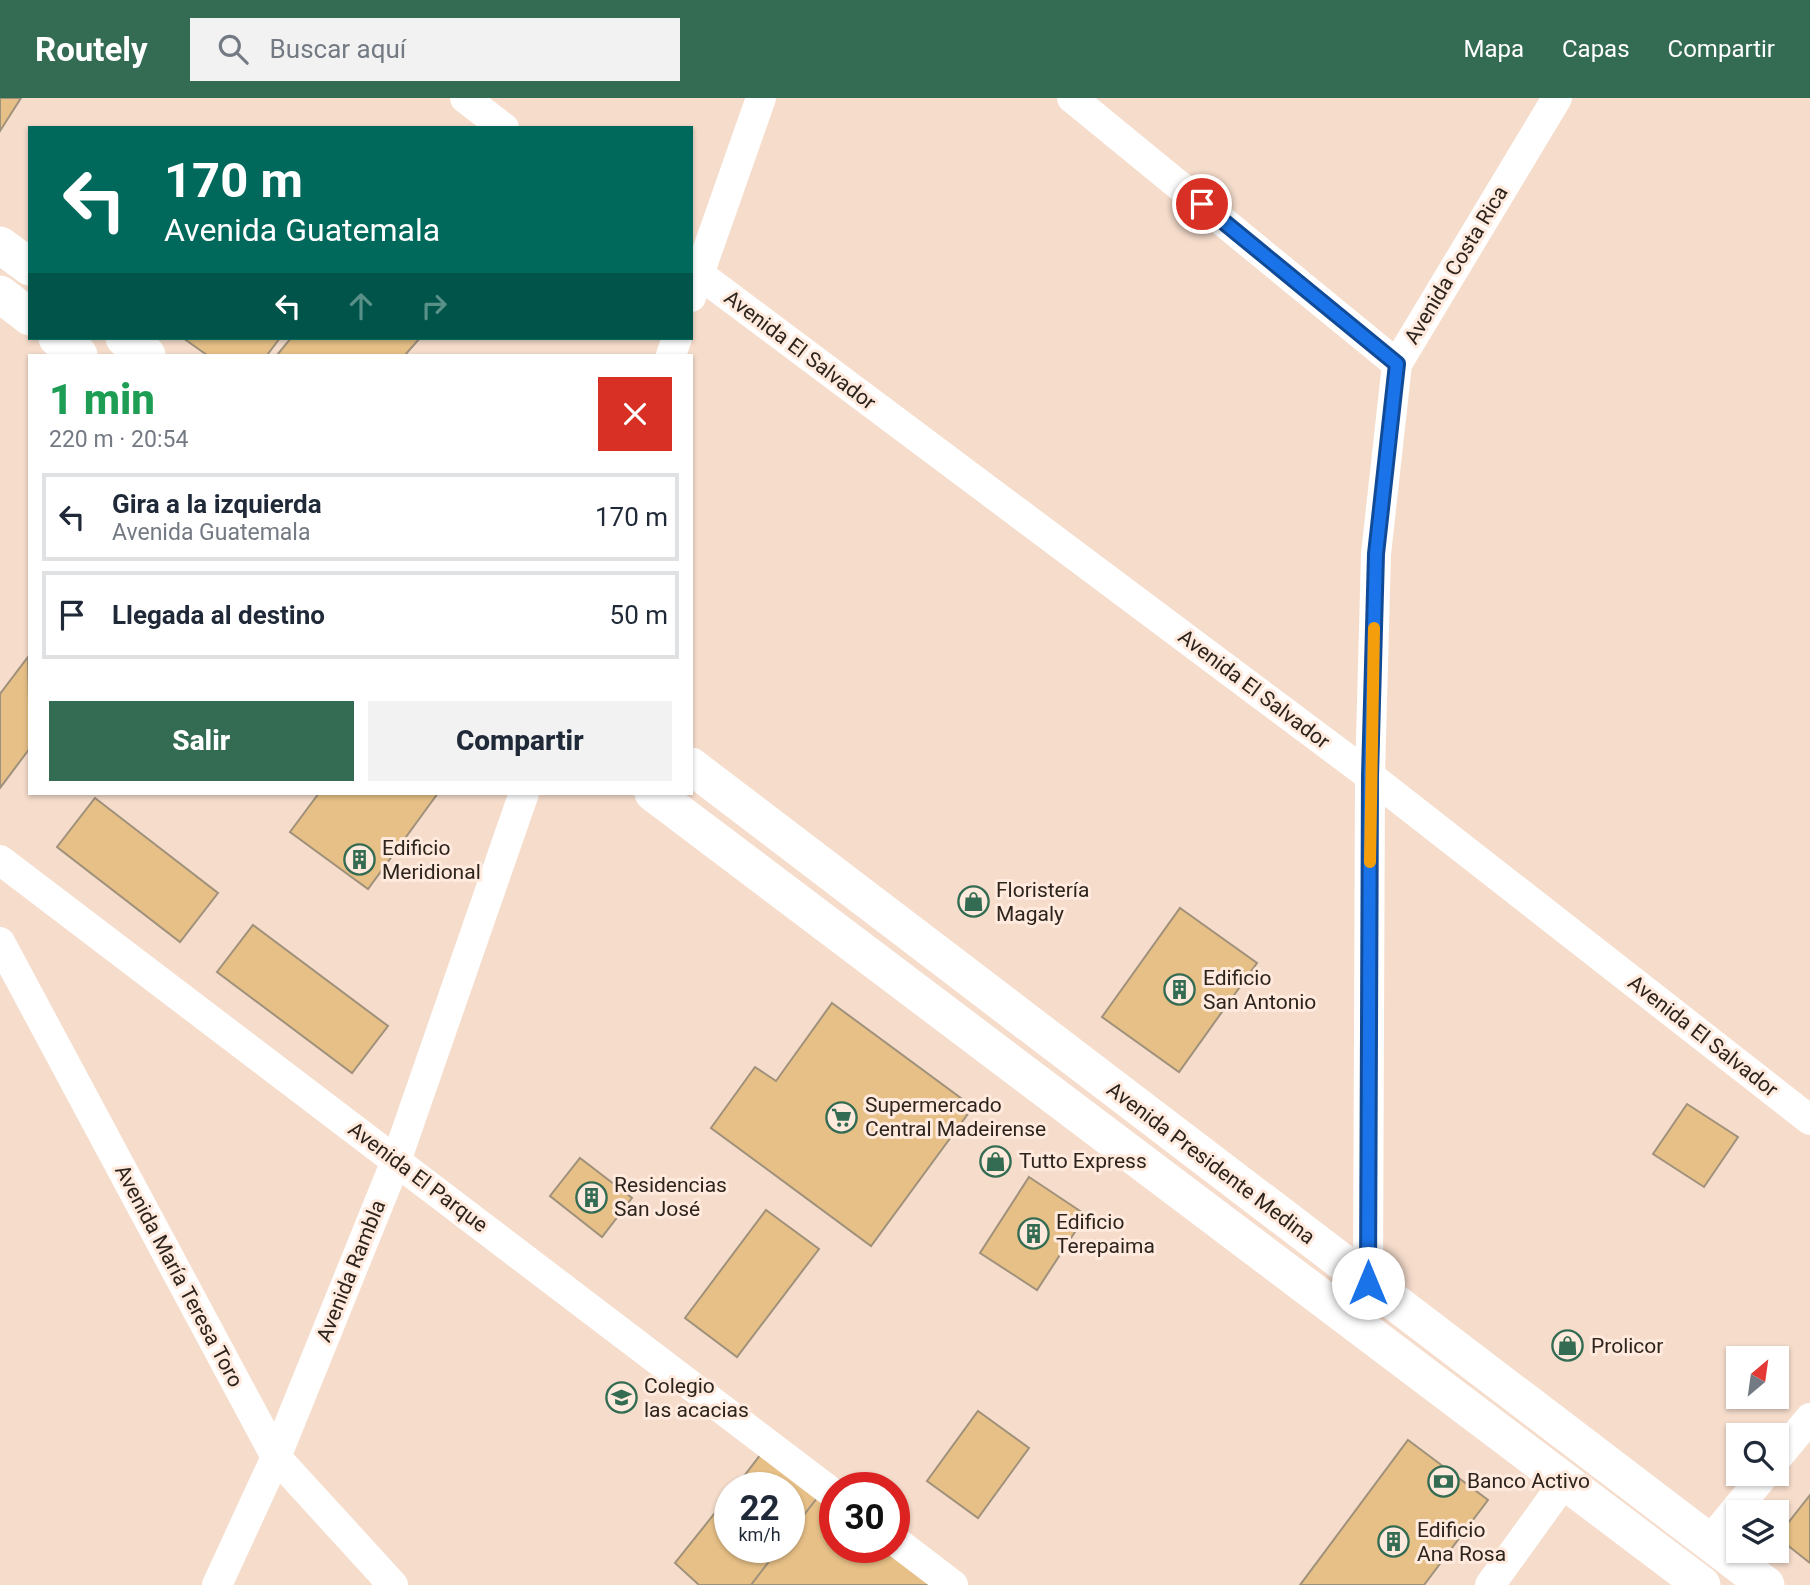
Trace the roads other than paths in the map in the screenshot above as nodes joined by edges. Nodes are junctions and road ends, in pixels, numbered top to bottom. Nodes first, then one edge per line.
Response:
1 (465, 98) edge
2 (761, 98) edge
3 (1072, 98) edge
4 (1557, 98) edge
5 (501, 126) edge
6 (0, 245) edge
7 (28, 266) edge
8 (694, 279) edge
9 (0, 295) edge
10 (28, 316) edge
11 (60, 340) edge
12 (127, 340) edge
13 (78, 354) edge
14 (146, 354) edge
15 (1397, 364) junction
16 (693, 768) edge
17 (1370, 776) junction
18 (523, 795) edge
19 (656, 795) edge
20 (0, 860) edge
21 (0, 942) edge
22 (1810, 1120) edge
23 (396, 1161) junction
24 (1368, 1283) junction
25 (1810, 1418) edge
26 (1789, 1444) edge
27 (276, 1457) junction
28 (1565, 1481) junction
29 (819, 1483) edge
30 (1755, 1486) edge
31 (1709, 1542) junction
32 (910, 1552) edge
33 (217, 1585) edge
34 (393, 1585) edge
35 (953, 1585) edge
36 (1490, 1585) edge
37 (1702, 1585) edge
38 (1766, 1585) edge

1 - 5 street
2 - 8 street
3 - 15 street
4 - 15 street, Avenida Costa Rica
6 - 7 street
8 - 17 street, Avenida El Salvador
9 - 10 street
11 - 13 street
12 - 14 street
15 - 17 street, Avenida Costa Rica
16 - 24 street, Avenida Presidente Medina
17 - 22 street, Avenida El Salvador
17 - 24 street, Avenida Costa Rica
18 - 23 street, Avenida Rambla
19 - 28 street, Avenida Presidente Medina
20 - 23 street, Avenida El Parque
21 - 27 street, Avenida María Teresa Toro
23 - 27 street, Avenida Rambla
23 - 29 street, Avenida El Parque
24 - 31 street, Avenida Presidente Medina
25 - 26 street
27 - 33 street, Avenida Rambla
27 - 34 street, Avenida María Teresa Toro
28 - 36 street
28 - 37 street, Avenida Presidente Medina
30 - 31 street
31 - 38 street, Avenida Presidente Medina
32 - 35 street

